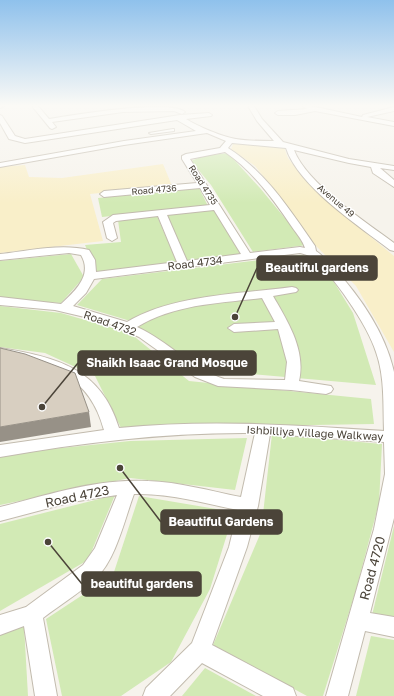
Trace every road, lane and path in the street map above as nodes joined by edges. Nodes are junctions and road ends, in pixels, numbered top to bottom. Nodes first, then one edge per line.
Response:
1 (17, 138) edge
2 (61, 138) edge
3 (85, 138) edge
4 (120, 138) edge
5 (277, 138) edge
6 (230, 140) joint
7 (65, 144) junction
8 (284, 145) junction
9 (224, 148) junction
10 (0, 165) edge
11 (375, 165) junction
12 (394, 168) edge
13 (393, 182) edge
14 (204, 185) junction
15 (104, 194) dead end
16 (217, 207) junction
17 (161, 213) junction
18 (112, 238) dead end
19 (394, 248) edge
20 (305, 251) junction
21 (247, 256) junction
22 (0, 257) edge
23 (183, 264) junction
24 (90, 276) junction
25 (292, 290) dead end
26 (266, 294) junction
27 (0, 301) edge
28 (64, 308) junction
29 (282, 325) junction
30 (128, 327) junction
31 (234, 328) dead end
32 (0, 352) edge
33 (291, 385) junction
34 (326, 389) dead end
35 (263, 428) junction
36 (113, 435) junction
37 (391, 438) junction
38 (0, 451) edge
39 (128, 487) junction
40 (393, 490) edge
41 (248, 506) junction
42 (0, 514) edge
43 (32, 614) junction
44 (358, 620) junction
45 (0, 625) edge
46 (394, 628) edge
47 (200, 650) junction
48 (46, 696) edge
49 (154, 696) edge
50 (284, 696) edge
51 (337, 696) edge

1 - 7 street
2 - 7 street
3 - 7 street
4 - 7 street
5 - 8 street, Avenue 49
6 - 8 street
6 - 9 street
7 - 10 street
8 - 11 street
8 - 19 street, Avenue 49
9 - 14 street, Road 4735
9 - 20 street, Ishbilliya Village Walkway
11 - 12 street
11 - 13 street
14 - 15 street, Road 4736
14 - 16 street, Road 4735
16 - 17 street
16 - 21 street, Road 4735
17 - 18 street
17 - 23 street
20 - 21 street, Road 4734
20 - 37 street, Ishbilliya Village Walkway
21 - 23 street, Road 4734
22 - 24 street
23 - 24 street, Road 4734
24 - 28 street
25 - 26 street
26 - 29 street
26 - 30 street
27 - 28 street, Road 4732
28 - 30 street, Road 4732
29 - 31 street
29 - 33 street
30 - 33 street, Road 4732
32 - 36 street
33 - 34 street, Road 4732
35 - 36 street, Ishbilliya Village Walkway
35 - 37 street, Ishbilliya Village Walkway
35 - 41 street
36 - 38 street, Ishbilliya Village Walkway
37 - 40 street, Road 4720
39 - 41 street, Road 4723
39 - 42 street, Road 4723
39 - 43 street
40 - 44 street, Road 4720
41 - 47 street
43 - 45 street
43 - 48 street
44 - 46 street
44 - 51 street, Road 4720
47 - 49 street
47 - 50 street

